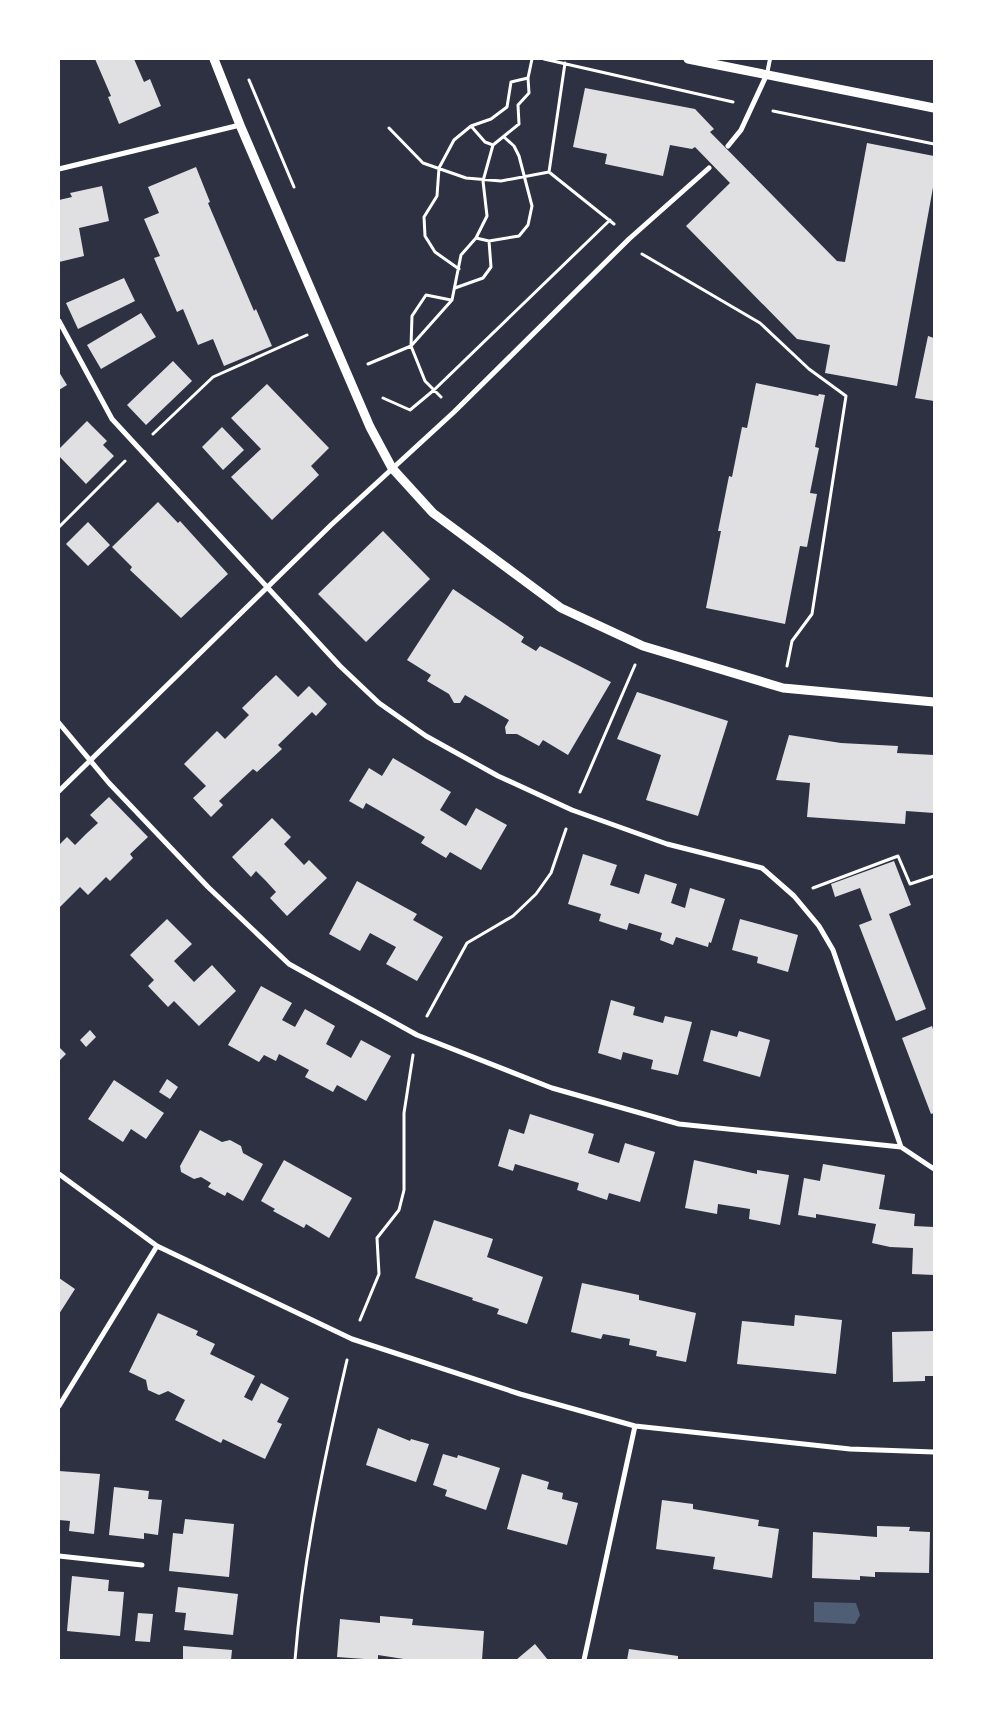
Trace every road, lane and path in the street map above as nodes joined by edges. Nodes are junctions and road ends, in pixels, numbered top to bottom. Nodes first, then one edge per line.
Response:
1 (214, 59) edge
2 (532, 59) edge
3 (688, 59) edge
4 (770, 59) edge
5 (565, 63) dead end
6 (767, 74) junction
7 (248, 77) dead end
8 (528, 78) junction
9 (934, 108) edge
10 (240, 125) junction
11 (471, 126) junction
12 (389, 128) dead end
13 (504, 137) junction
14 (493, 145) junction
15 (728, 146) dead end
16 (439, 168) junction
17 (709, 168) dead end
18 (59, 169) edge
19 (549, 172) junction
20 (523, 177) junction
21 (484, 181) junction
22 (296, 191) dead end
23 (610, 220) junction
24 (476, 238) junction
25 (629, 239) junction
26 (489, 240) junction
27 (459, 269) junction
28 (455, 288) junction
29 (452, 300) junction
30 (59, 320) edge
31 (326, 326) junction
32 (411, 346) junction
33 (364, 355) dead end
34 (368, 364) junction
35 (372, 372) dead end
36 (379, 389) dead end
37 (434, 390) junction
38 (139, 448) junction
39 (392, 468) junction
40 (59, 527) edge
41 (267, 587) junction
42 (643, 646) junction
43 (782, 688) junction
44 (934, 702) edge
45 (59, 723) edge
46 (91, 759) junction
47 (59, 790) edge
48 (572, 810) junction
49 (934, 876) edge
50 (794, 896) junction
51 (417, 1034) junction
52 (901, 1147) junction
53 (934, 1169) edge
54 (59, 1174) edge
55 (157, 1246) junction
56 (352, 1340) junction
57 (59, 1406) edge
58 (635, 1426) junction
59 (934, 1452) edge
60 (59, 1556) edge
61 (142, 1565) dead end
62 (295, 1660) edge
63 (584, 1660) edge

1 - 10 street
2 - 8 path
3 - 6 street
4 - 6 lane
5 - 19 path
6 - 9 street
6 - 15 street
7 - 22 path
8 - 11 path
8 - 13 path
10 - 18 street
10 - 31 street
11 - 14 path
11 - 16 path
12 - 16 path
13 - 14 path
13 - 20 path
14 - 21 path
16 - 21 path
16 - 27 path
17 - 25 street
19 - 20 path
19 - 23 path
20 - 21 path
20 - 26 path
21 - 24 path
23 - 25 path
23 - 37 path
24 - 26 path
24 - 27 path
25 - 39 street
25 - 43 path
26 - 28 path
27 - 28 path
28 - 29 path
29 - 32 path
29 - 32 path
30 - 38 street
31 - 38 path
31 - 39 street
32 - 34 path
32 - 37 path
33 - 34 path
34 - 35 path
36 - 37 path
38 - 40 path
38 - 41 street
39 - 41 street
39 - 42 street
41 - 46 street
41 - 48 street
42 - 43 street
42 - 48 path
43 - 44 street
45 - 46 street
46 - 47 street
46 - 51 street
48 - 50 street
48 - 51 path
49 - 50 path
50 - 52 street
51 - 52 street
51 - 56 path
52 - 53 street
54 - 55 street
55 - 56 street
55 - 57 street
56 - 58 street
56 - 62 path
58 - 59 street
58 - 63 street
60 - 61 street

